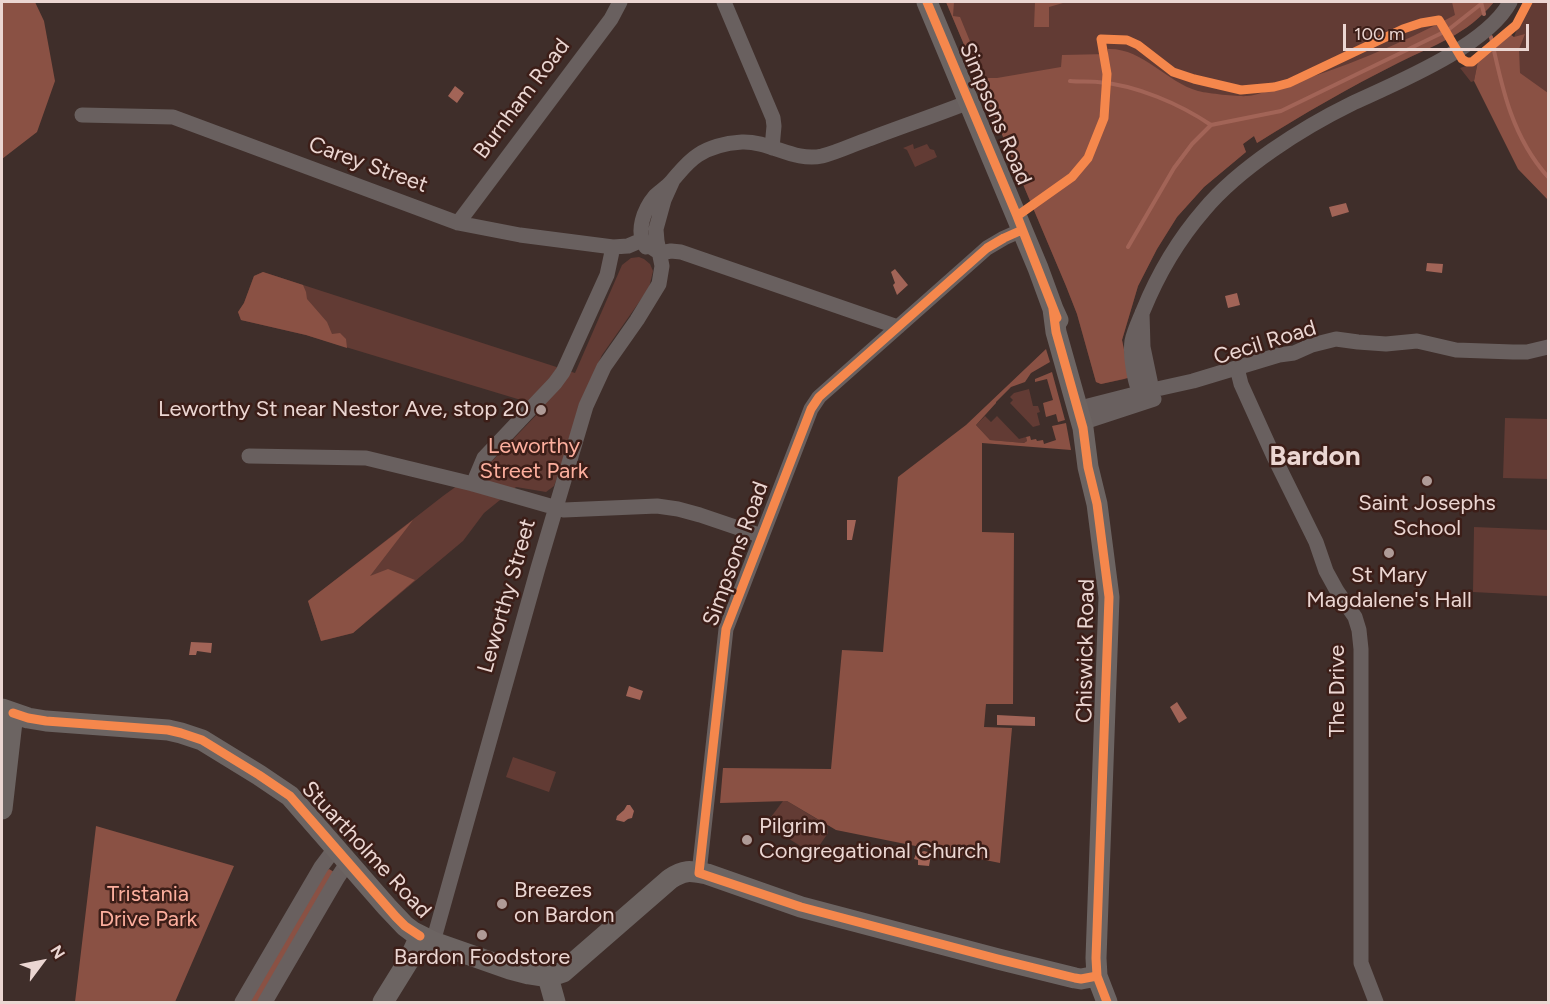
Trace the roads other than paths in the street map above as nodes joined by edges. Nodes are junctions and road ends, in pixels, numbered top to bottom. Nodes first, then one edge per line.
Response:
1 (620, 2) edge
2 (724, 2) edge
3 (927, 2) edge
4 (1510, 2) edge
5 (969, 102) junction
6 (82, 115) dead end
7 (772, 148) junction
8 (673, 180) junction
9 (458, 223) junction
10 (1022, 230) junction
11 (642, 240) junction
12 (613, 247) junction
13 (660, 253) junction
14 (660, 279) junction
15 (898, 327) junction
16 (1548, 347) edge
17 (1520, 352) junction
18 (1548, 354) edge
19 (1237, 372) junction
20 (1146, 394) junction
21 (1086, 414) junction
22 (249, 456) dead end
23 (473, 484) junction
24 (556, 508) junction
25 (762, 536) junction
26 (7, 711) edge
27 (2, 808) edge
28 (342, 855) junction
29 (699, 873) junction
30 (427, 939) junction
31 (1097, 976) junction
32 (548, 977) junction
33 (242, 1002) edge
34 (265, 1002) edge
35 (383, 1002) edge
36 (555, 1002) edge
37 (1107, 1002) edge
38 (1376, 1002) edge

1 - 9 street, Burnham Road
2 - 7 street
3 - 5 main road, Simpsons Road
4 - 20 street
5 - 7 street, Leworthy Street
5 - 10 main road, Simpsons Road
6 - 9 street, Carey Street
7 - 8 street, Leworthy Street
8 - 11 street, Leworthy Street
8 - 13 street, Leworthy Street
9 - 12 street, Carey Street
10 - 15 street, Simpsons Road
10 - 21 main road, Chiswick Road
11 - 12 street, Carey Street
11 - 13 street
11 - 14 street
12 - 23 street
13 - 14 street, Leworthy Street
13 - 15 street
14 - 24 street, Leworthy Street
15 - 25 street, Simpsons Road
16 - 17 street, Cecil Road
17 - 18 street, Cecil Road
17 - 19 street, Cecil Road
19 - 20 street, Cecil Road
19 - 38 street, The Drive
20 - 21 street, Cecil Road
21 - 31 main road, Chiswick Road
22 - 23 street
23 - 24 street
24 - 25 street
24 - 30 street, Leworthy Street
25 - 29 street, Simpsons Road
26 - 27 main road
26 - 28 main road, Stuartholme Road
28 - 30 main road, Stuartholme Road
28 - 33 street
28 - 34 street
29 - 31 main road
29 - 32 main road
30 - 32 main road, Stuartholme Road
30 - 35 main road
31 - 37 main road
32 - 36 main road

